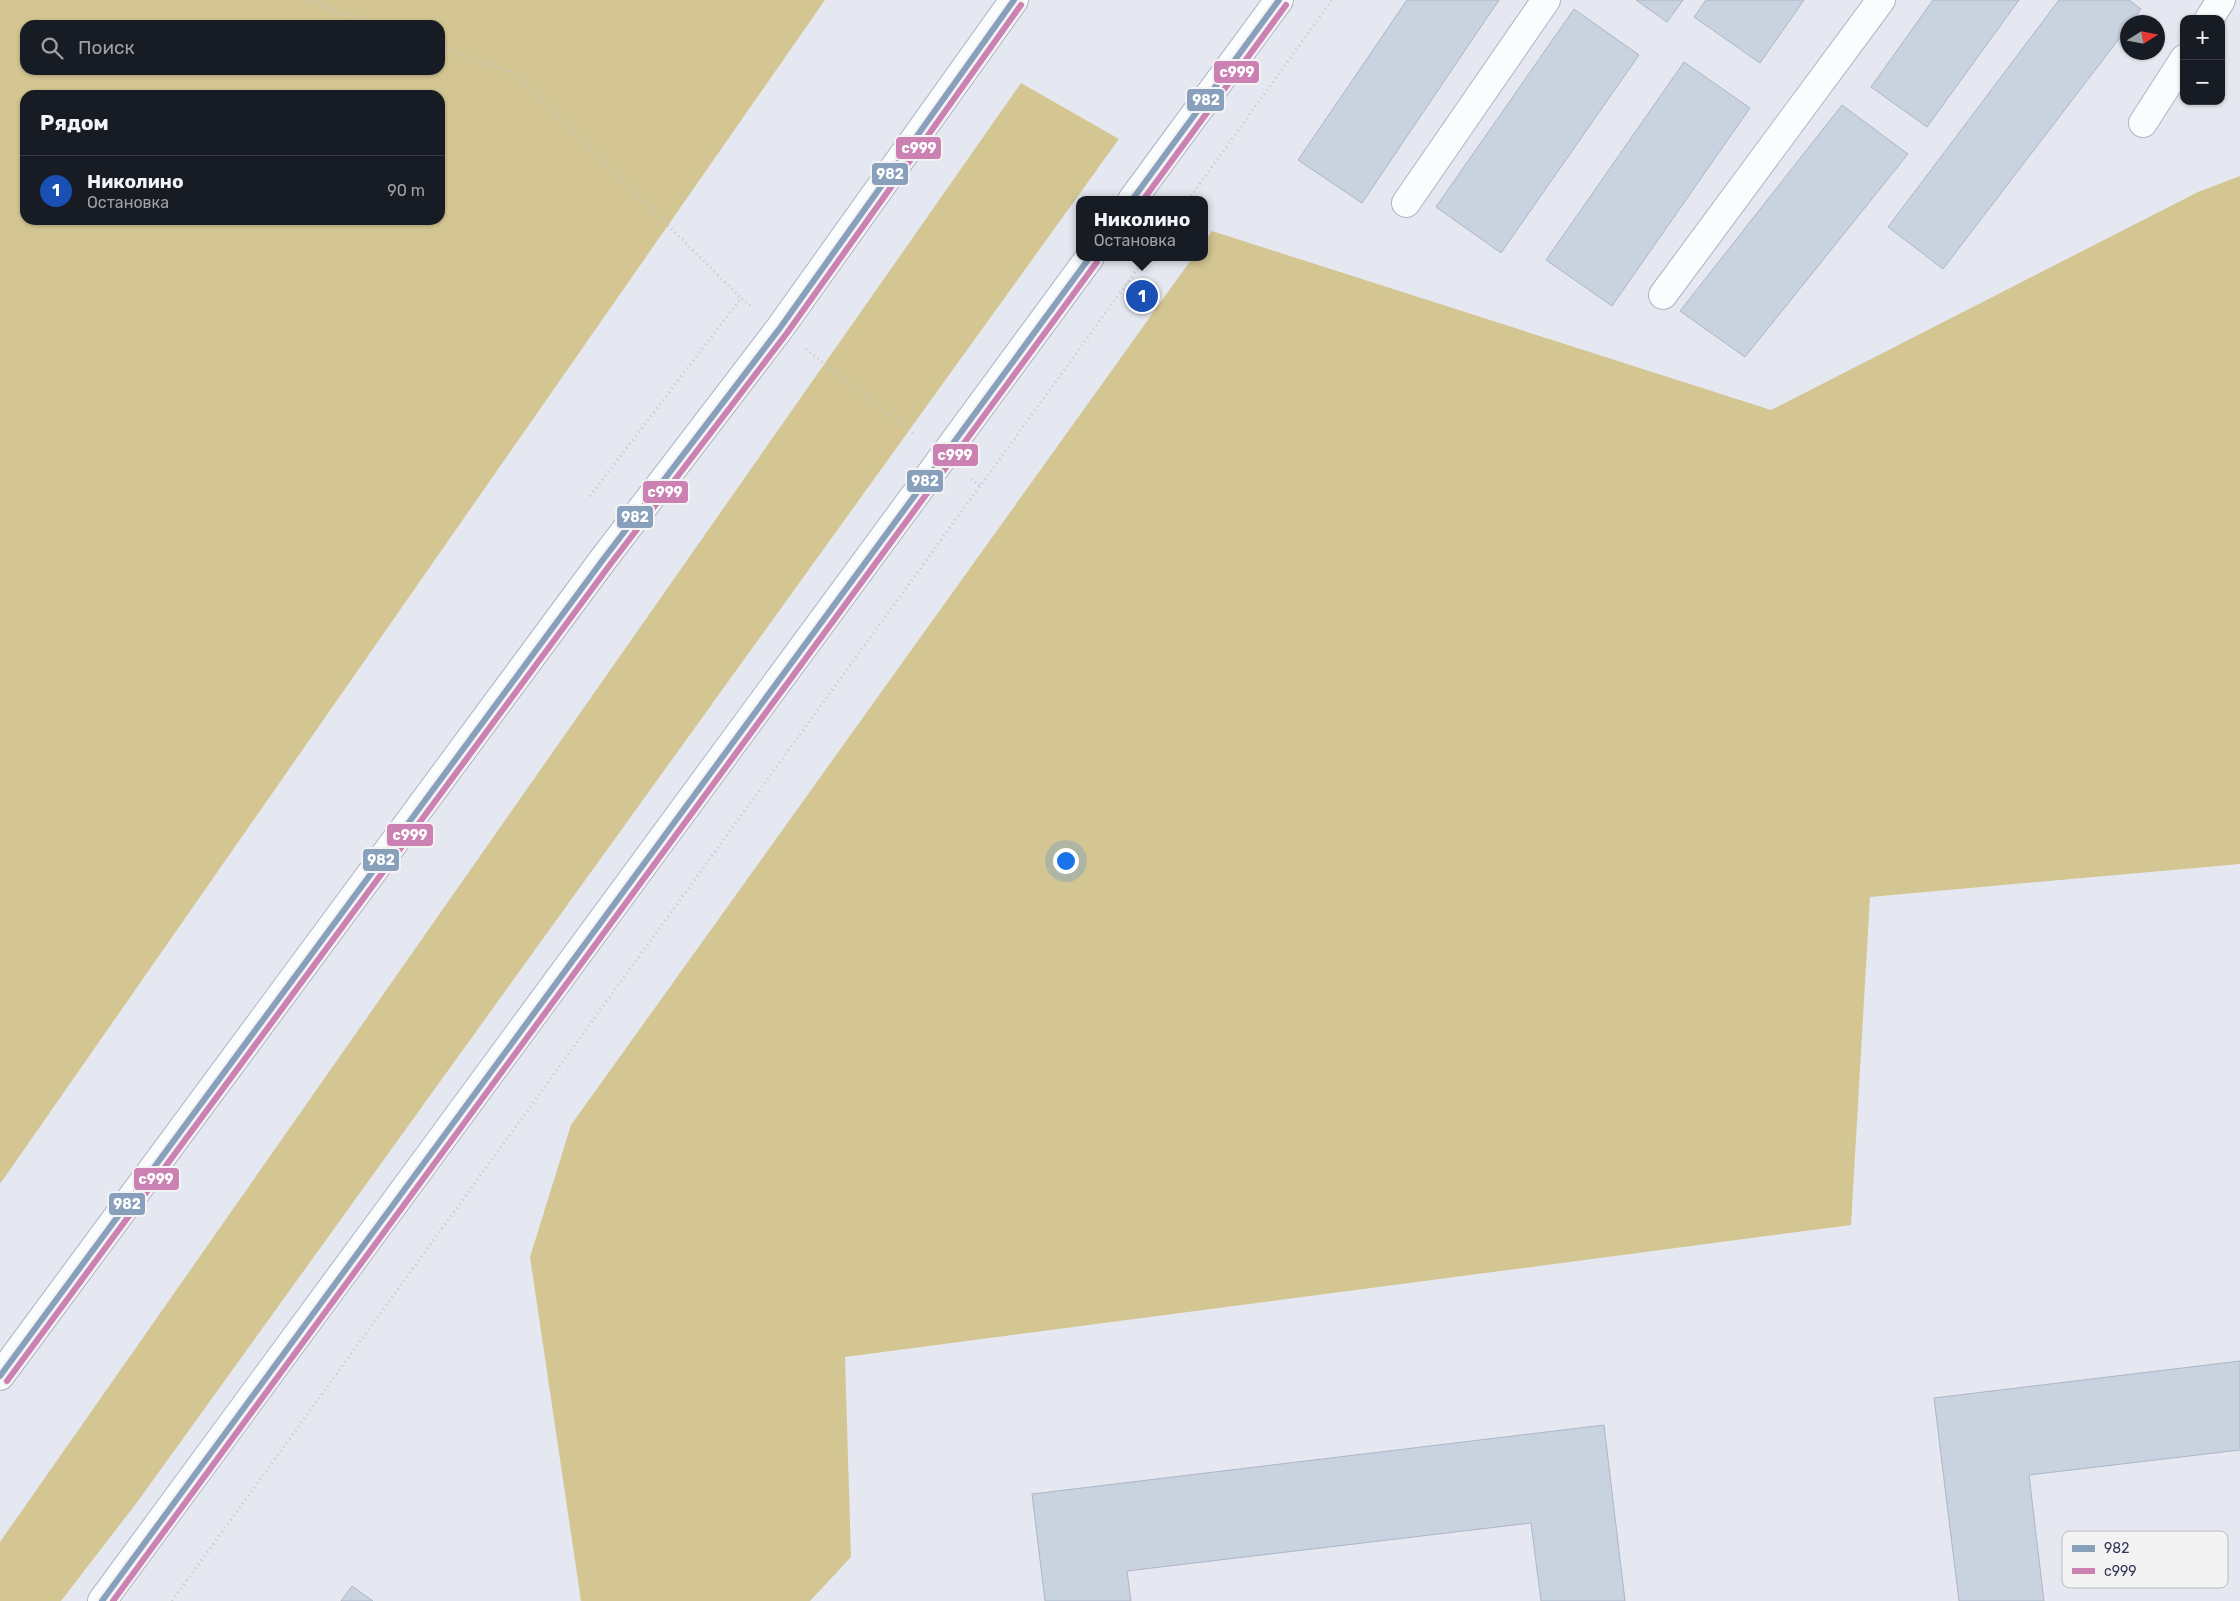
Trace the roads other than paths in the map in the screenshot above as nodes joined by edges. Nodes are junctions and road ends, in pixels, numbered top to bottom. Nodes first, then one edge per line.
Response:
1 (1014, 0) edge
2 (1278, 0) edge
3 (1546, 0) edge
4 (1881, 0) edge
5 (2183, 60) edge
6 (2143, 123) dead end
7 (1135, 196) edge
8 (1406, 203) dead end
9 (1087, 261) edge
10 (1663, 295) dead end
11 (0, 1376) edge
12 (102, 1601) edge

1 - 11 street
2 - 7 street
3 - 8 street
4 - 10 street
5 - 6 street
9 - 12 street

